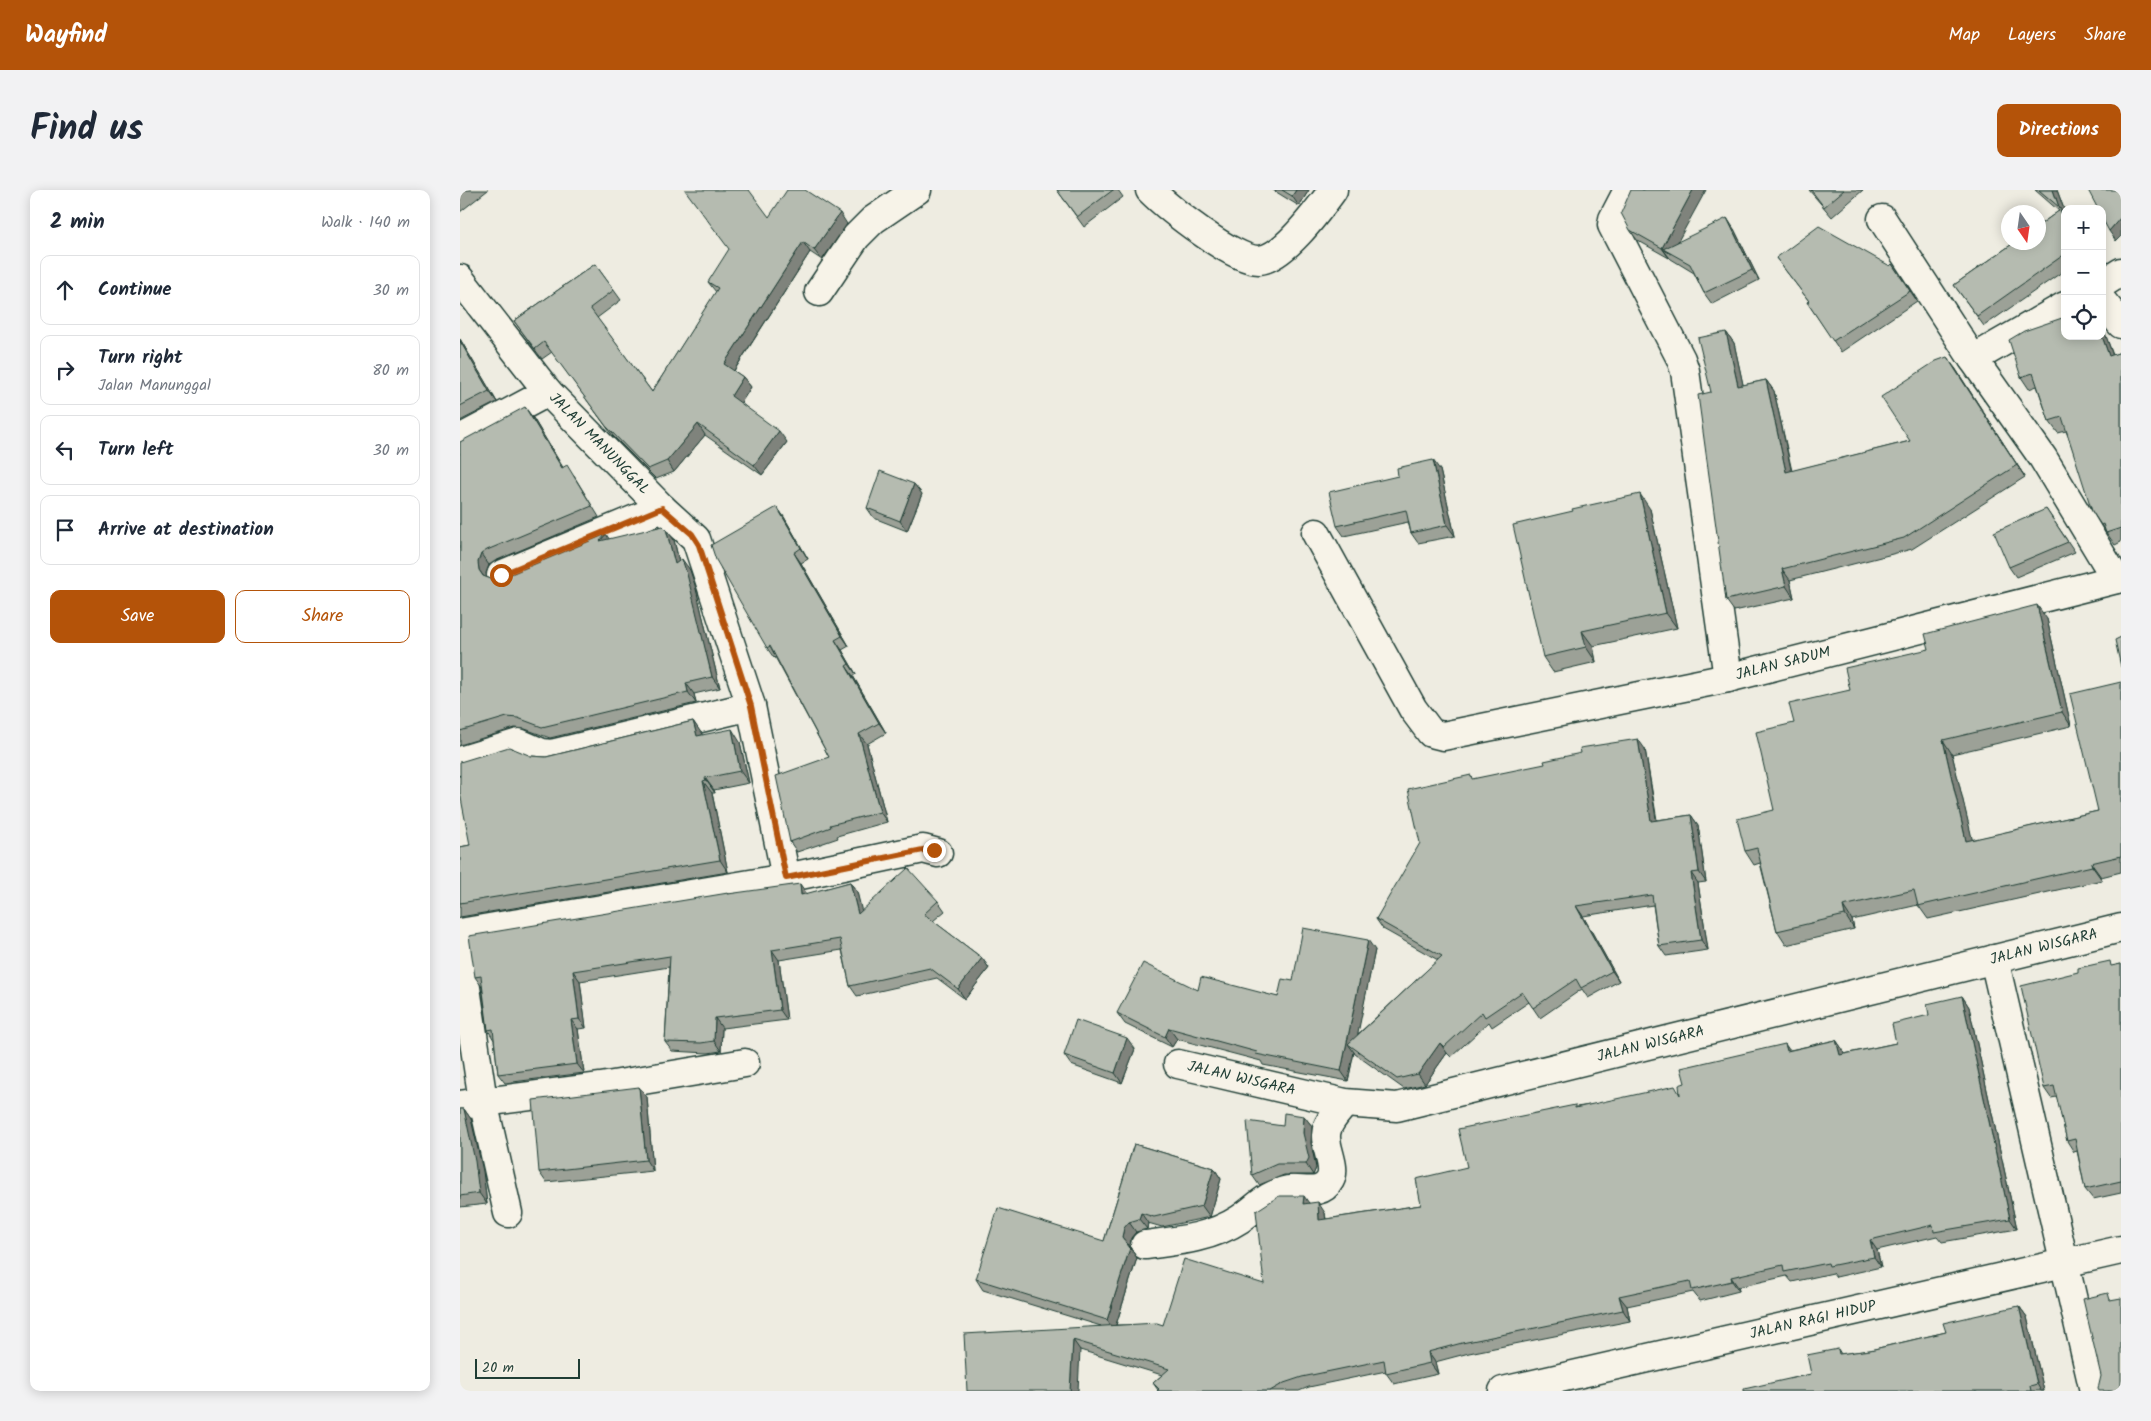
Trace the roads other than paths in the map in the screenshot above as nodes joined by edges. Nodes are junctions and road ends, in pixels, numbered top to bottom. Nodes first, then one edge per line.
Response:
1 (917, 190) edge
2 (1150, 190) edge
3 (1333, 190) edge
4 (1628, 190) edge
5 (1882, 218) dead end
6 (2121, 272) edge
7 (460, 279) edge
8 (2106, 281) edge
9 (819, 292) dead end
10 (2106, 306) edge
11 (2061, 308) edge
12 (2121, 324) edge
13 (1973, 359) junction
14 (548, 392) junction
15 (460, 439) edge
16 (662, 508) junction
17 (1316, 532) dead end
18 (501, 575) dead end
19 (2119, 578) edge
20 (1728, 678) junction
21 (751, 706) junction
22 (460, 761) edge
23 (938, 852) dead end
24 (786, 878) junction
25 (2121, 928) edge
26 (460, 933) edge
27 (460, 948) edge
28 (1994, 959) junction
29 (745, 1062) dead end
30 (1178, 1064) dead end
31 (472, 1103) edge
32 (1345, 1103) junction
33 (508, 1213) dead end
34 (1145, 1245) dead end
35 (2121, 1250) edge
36 (2064, 1263) junction
37 (1503, 1391) edge
38 (2094, 1391) edge

1 - 9 street
2 - 3 street
4 - 20 street
5 - 13 street
6 - 8 street
7 - 14 street, JALAN MANUNGGAL
10 - 12 street
11 - 13 street
13 - 19 street
14 - 15 street
14 - 16 street, JALAN MANUNGGAL
16 - 18 street
16 - 21 street, JALAN MANUNGGAL
17 - 20 street, JALAN SADUM
19 - 20 street, JALAN SADUM
21 - 22 street
21 - 24 street, JALAN MANUNGGAL
23 - 24 street
24 - 26 street
25 - 28 street, JALAN WISGARA
27 - 31 street
28 - 32 street, JALAN WISGARA
28 - 36 street
29 - 31 street
30 - 32 street, JALAN WISGARA
31 - 33 street
32 - 34 street
35 - 36 street, JALAN RAGI HIDUP
36 - 37 street, JALAN RAGI HIDUP
36 - 38 street

